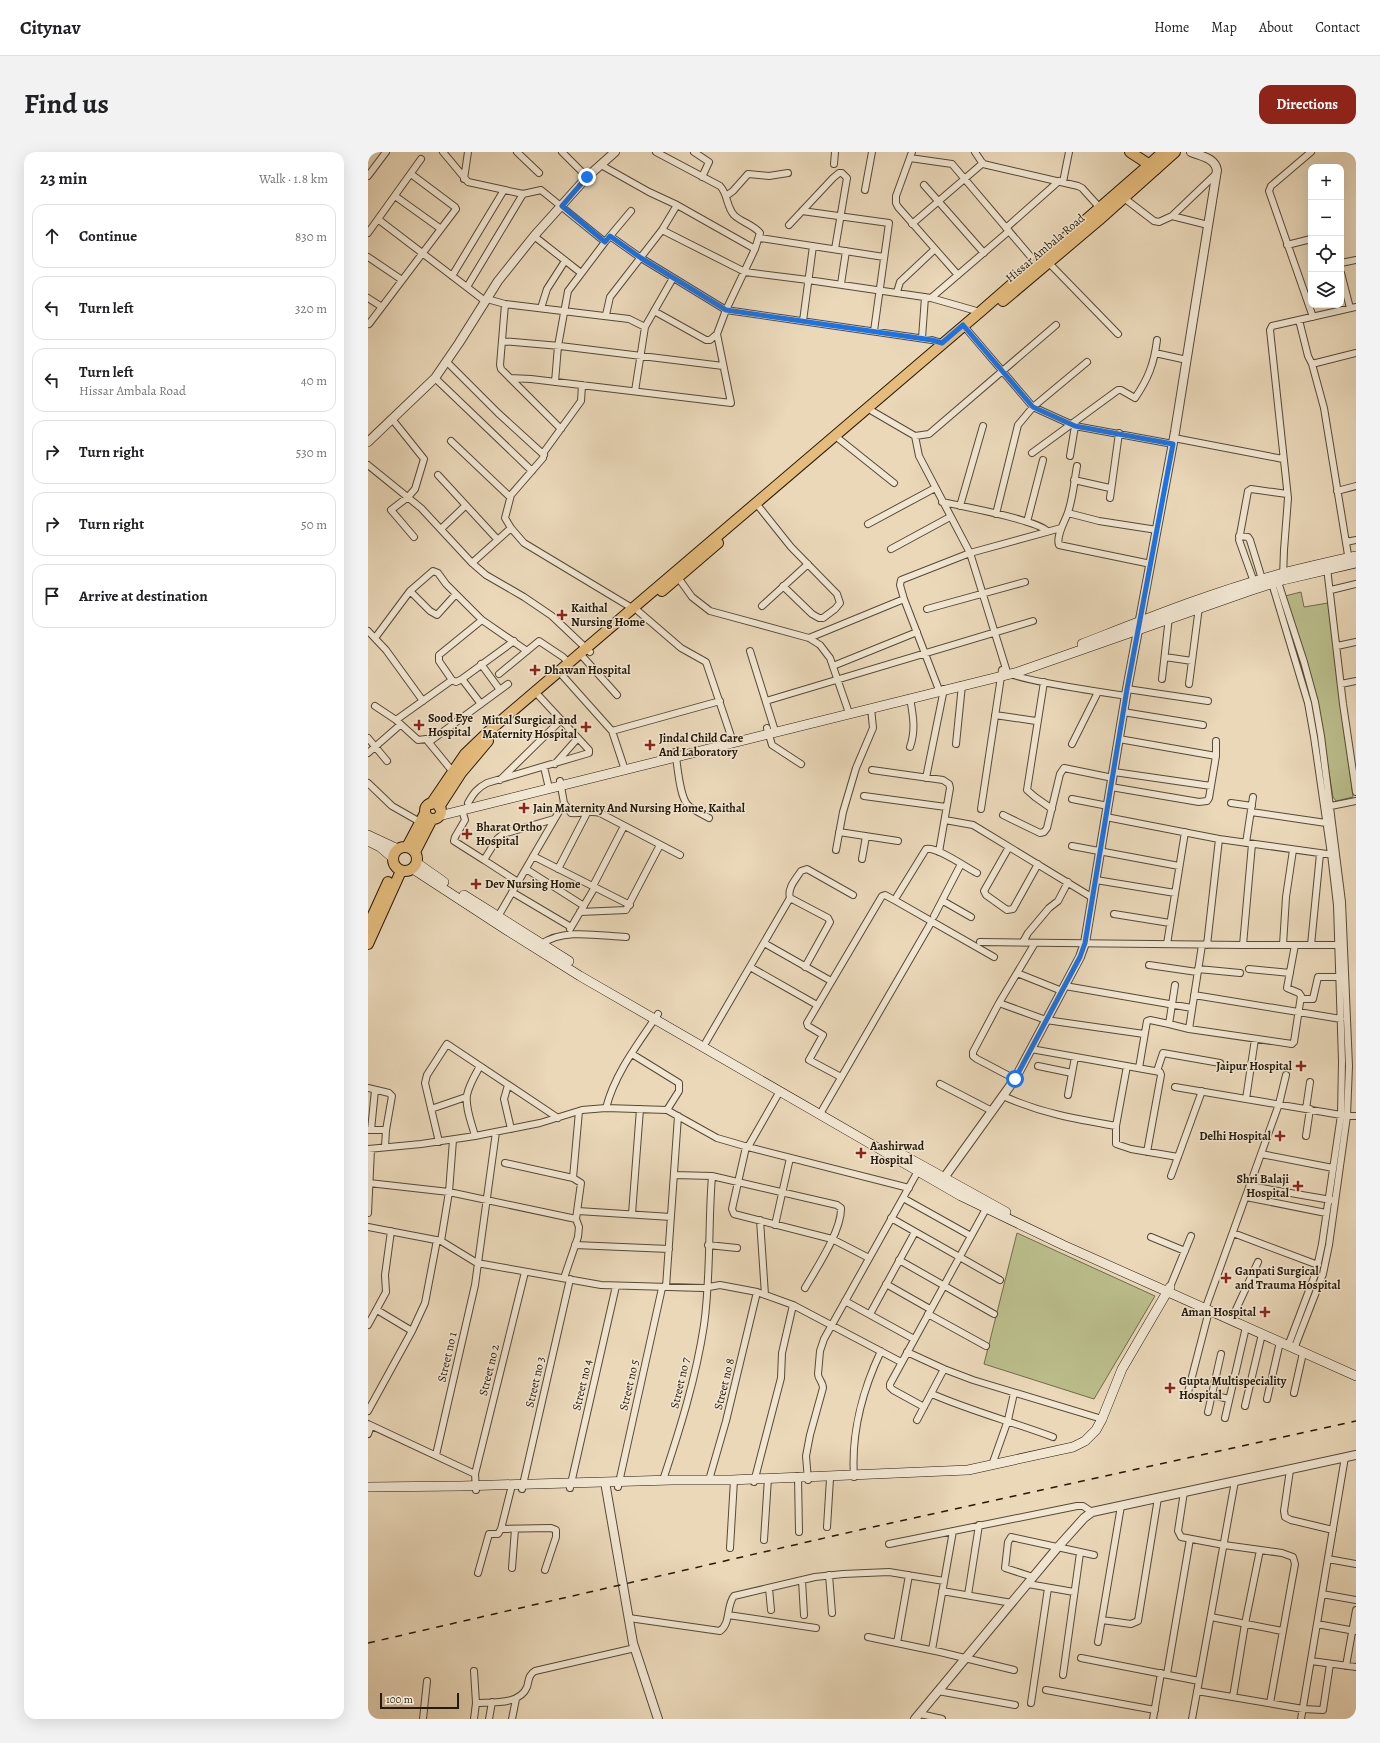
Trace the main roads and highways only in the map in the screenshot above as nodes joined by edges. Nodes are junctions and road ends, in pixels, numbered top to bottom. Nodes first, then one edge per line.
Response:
1 (1130, 152) edge
2 (1165, 154) edge
3 (1153, 166) junction
4 (1042, 261) junction
5 (965, 328) junction
6 (928, 359) junction
7 (1352, 560) edge
8 (675, 575) junction
9 (1272, 579) junction
10 (1169, 615) junction
11 (587, 652) junction
12 (1004, 672) junction
13 (940, 688) junction
14 (848, 710) junction
15 (560, 783) junction
16 (465, 807) junction
17 (434, 811) junction
18 (368, 834) edge
19 (368, 841) edge
20 (401, 857) junction
21 (415, 866) junction
22 (496, 920) junction
23 (368, 926) edge
24 (369, 938) edge
25 (656, 1016) junction
26 (741, 1066) junction
27 (821, 1112) junction
28 (942, 1181) junction
29 (1169, 1290) junction
30 (1208, 1307) junction
31 (1290, 1344) junction
32 (1356, 1369) edge
33 (1356, 1376) edge
34 (854, 1477) junction
35 (808, 1478) junction
36 (734, 1482) junction
37 (618, 1484) junction
38 (368, 1487) edge
39 (523, 1487) junction
40 (476, 1488) junction
41 (368, 1491) edge

1 - 3 main road
2 - 3 main road, Hissar Ambala Road
3 - 4 main road, Hissar Ambala Road
3 - 4 main road, Hissar Ambala Road
4 - 5 main road, Hissar Ambala Road
4 - 5 main road, Hissar Ambala Road
5 - 6 main road, Hissar Ambala Road
5 - 6 main road, Hissar Ambala Road
6 - 8 main road
6 - 8 main road
7 - 9 main road
8 - 11 main road
9 - 10 main road
9 - 10 main road
10 - 12 main road
11 - 17 main road
11 - 17 main road
12 - 13 main road
12 - 13 main road
13 - 14 main road
13 - 14 main road
14 - 15 main road
15 - 16 main road
15 - 16 main road
16 - 17 main road
17 - 20 main road
17 - 20 main road
18 - 20 main road
19 - 20 main road
20 - 21 main road
20 - 21 main road
20 - 23 main road
20 - 24 main road
21 - 22 main road
22 - 25 main road
22 - 25 main road
25 - 26 main road
25 - 26 main road
26 - 27 main road
26 - 27 main road
27 - 28 main road
27 - 28 main road
28 - 29 main road
29 - 30 main road
29 - 34 main road
30 - 31 main road
30 - 31 main road
31 - 32 main road
31 - 33 main road
34 - 35 main road
34 - 35 main road
35 - 36 main road
36 - 37 main road
36 - 37 main road
37 - 39 main road
38 - 40 main road
39 - 40 main road
39 - 40 main road
40 - 41 main road

